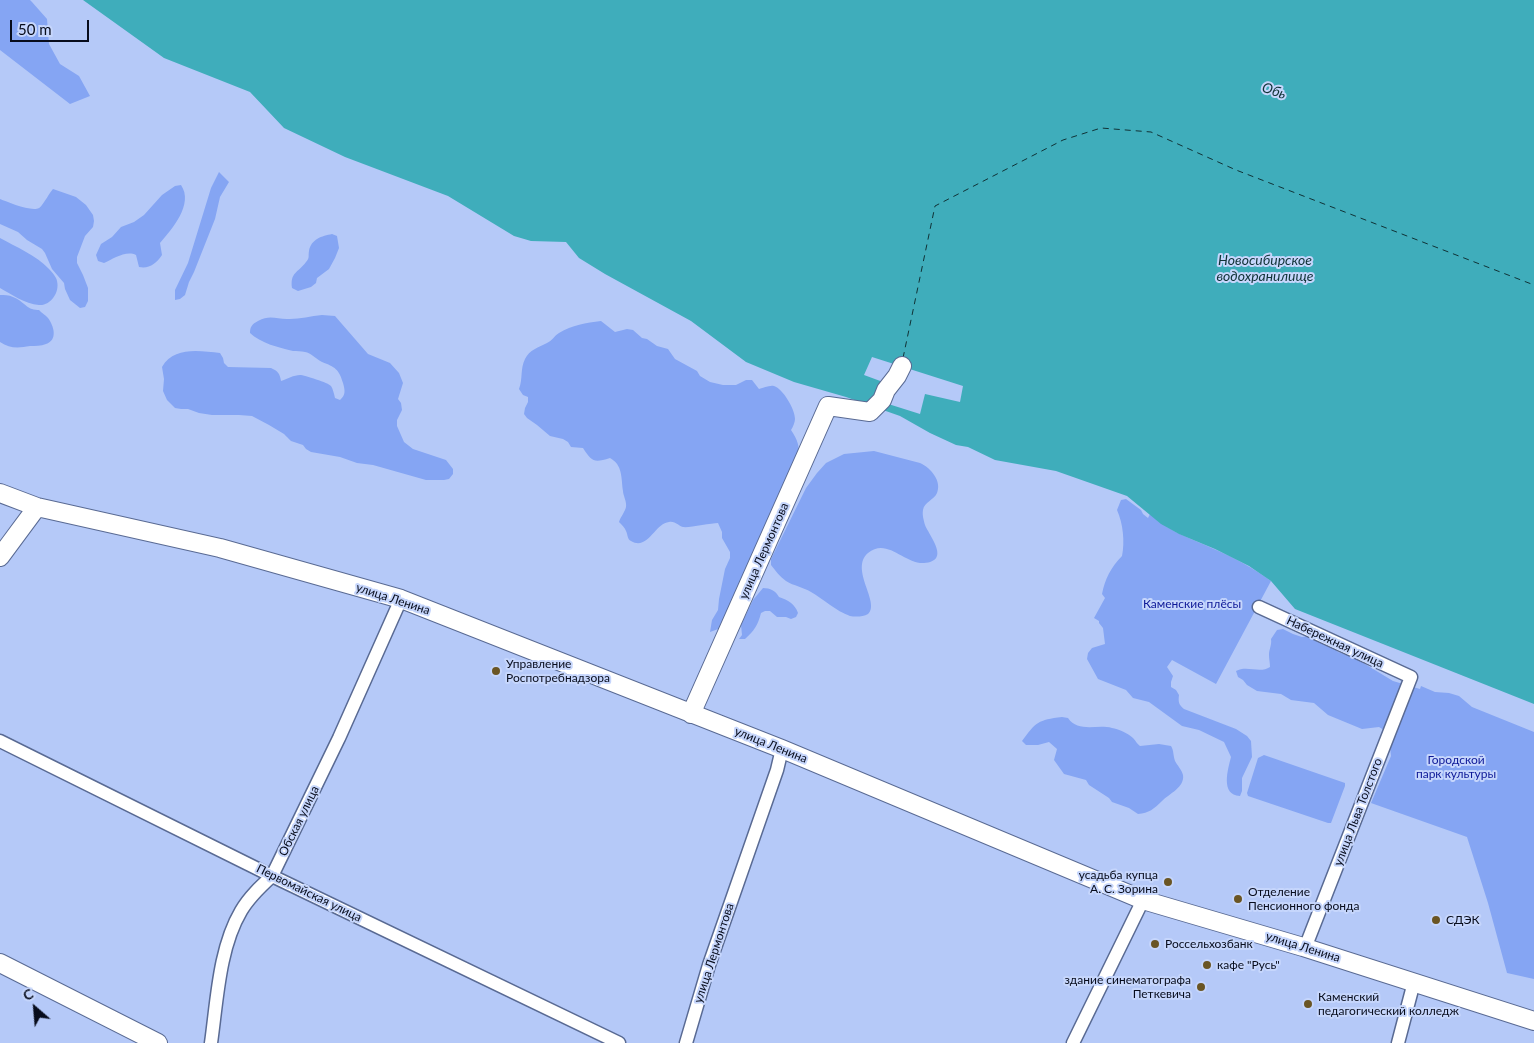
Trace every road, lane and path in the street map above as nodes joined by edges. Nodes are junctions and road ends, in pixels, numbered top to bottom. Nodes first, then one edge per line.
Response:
1 (902, 366) dead end
2 (0, 493) edge
3 (37, 506) junction
4 (0, 557) edge
5 (401, 599) junction
6 (1259, 607) dead end
7 (1411, 677) joint
8 (691, 714) junction
9 (0, 741) edge
10 (782, 749) junction
11 (272, 876) junction
12 (1143, 900) junction
13 (1306, 948) junction
14 (0, 964) edge
15 (1414, 982) junction
16 (1534, 1021) edge
17 (158, 1043) edge
18 (211, 1043) edge
19 (619, 1043) edge
20 (686, 1043) edge
21 (1073, 1043) edge
22 (1398, 1043) edge

1 - 8 street, улица Лермонтова
2 - 3 street, улица Ленина
3 - 4 street
3 - 5 street, улица Ленина
5 - 8 street, улица Ленина
5 - 11 street, Обская улица
6 - 7 street, Набережная улица
7 - 13 street, улица Льва Толстого
8 - 10 street, улица Ленина
9 - 11 street, Первомайская улица
10 - 12 street, улица Ленина
10 - 20 street, улица Лермонтова
11 - 18 street, Обская улица
11 - 19 street, Первомайская улица
12 - 13 street, улица Ленина
12 - 21 street
13 - 15 street, улица Ленина
14 - 17 street
15 - 16 street, улица Ленина
15 - 22 street

